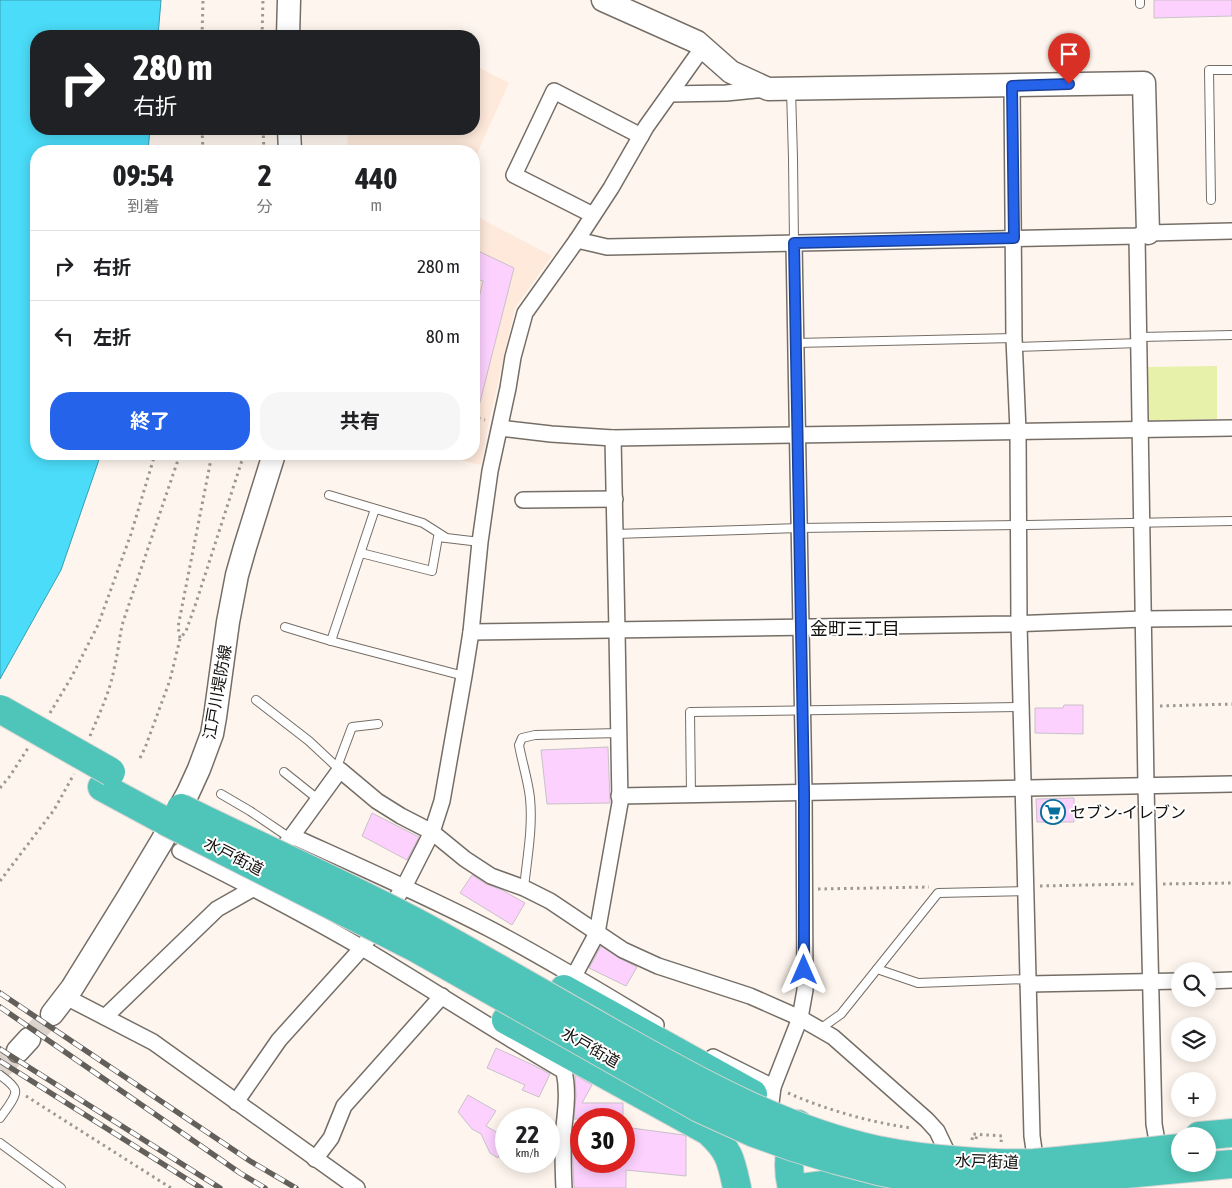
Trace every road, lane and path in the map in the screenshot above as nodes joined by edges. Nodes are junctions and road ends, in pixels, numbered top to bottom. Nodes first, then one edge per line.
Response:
1 (203, 0) edge
2 (289, 0) edge
3 (603, 0) edge
4 (264, 1) edge
5 (202, 30) edge
6 (262, 30) edge
7 (288, 30) edge
8 (703, 48) junction
9 (1232, 70) edge
10 (1012, 86) junction
11 (768, 89) junction
12 (791, 89) junction
13 (670, 94) junction
14 (641, 136) junction
15 (1211, 200) dead end
16 (593, 215) junction
17 (1232, 231) edge
18 (1143, 235) junction
19 (1014, 238) junction
20 (577, 240) junction
21 (794, 243) junction
22 (1232, 335) edge
23 (1140, 340) junction
24 (796, 343) junction
25 (1014, 343) junction
26 (500, 428) junction
27 (1232, 428) edge
28 (1141, 429) junction
29 (1018, 430) junction
30 (798, 435) junction
31 (612, 438) junction
32 (154, 460) edge
33 (178, 460) edge
34 (211, 460) edge
35 (242, 460) edge
36 (272, 460) edge
37 (329, 495) dead end
38 (614, 499) junction
39 (523, 500) dead end
40 (375, 509) junction
41 (1232, 520) edge
42 (1142, 522) junction
43 (1018, 526) junction
44 (798, 528) junction
45 (615, 534) junction
46 (447, 538) junction
47 (480, 542) junction
48 (361, 553) junction
49 (1232, 618) edge
50 (1144, 620) junction
51 (1019, 624) junction
52 (800, 626) junction
53 (285, 628) dead end
54 (617, 631) junction
55 (471, 632) junction
56 (180, 639) junction
57 (331, 641) junction
58 (464, 676) junction
59 (256, 700) dead end
60 (1232, 704) edge
61 (1145, 706) junction
62 (1022, 707) junction
63 (0, 709) edge
64 (802, 710) junction
65 (46, 720) dead end
66 (378, 724) dead end
67 (0, 730) edge
68 (618, 733) junction
69 (89, 739) dead end
70 (31, 744) dead end
71 (140, 758) dead end
72 (77, 768) dead end
73 (339, 769) junction
74 (284, 772) dead end
75 (106, 779) junction
76 (1232, 784) edge
77 (1146, 786) junction
78 (0, 788) edge
79 (1023, 788) junction
80 (804, 792) junction
81 (221, 794) dead end
82 (691, 794) junction
83 (619, 796) junction
84 (319, 800) junction
85 (169, 812) junction
86 (432, 832) junction
87 (291, 838) junction
88 (251, 843) junction
89 (180, 851) dead end
90 (0, 881) edge
91 (285, 882) junction
92 (1232, 883) edge
93 (1149, 884) junction
94 (929, 886) dead end
95 (404, 887) junction
96 (1025, 887) junction
97 (254, 888) junction
98 (524, 888) junction
99 (804, 891) junction
100 (597, 933) junction
101 (362, 948) junction
102 (877, 969) junction
103 (1232, 980) edge
104 (1028, 981) junction
105 (1171, 981) edge
106 (1216, 981) edge
107 (1152, 982) junction
108 (569, 983) junction
109 (442, 996) junction
110 (59, 1006) joint
111 (105, 1017) junction
112 (800, 1018) junction
113 (820, 1029) junction
114 (0, 1076) edge
115 (15, 1089) junction
116 (772, 1095) junction
117 (236, 1102) junction
118 (802, 1116) junction
119 (0, 1118) edge
120 (915, 1129) dead end
121 (1232, 1132) edge
122 (1216, 1134) edge
123 (984, 1140) dead end
124 (993, 1141) dead end
125 (1171, 1141) edge
126 (1171, 1142) edge
127 (1171, 1142) edge
128 (1232, 1142) edge
129 (0, 1143) edge
130 (1216, 1144) edge
131 (947, 1152) junction
132 (1035, 1157) junction
133 (315, 1159) junction
134 (1232, 1164) edge
135 (1232, 1177) edge
136 (61, 1188) edge
137 (171, 1188) edge
138 (357, 1188) edge
139 (564, 1188) edge
140 (737, 1188) edge
141 (792, 1188) edge
142 (800, 1188) edge
143 (1044, 1188) edge
144 (1121, 1188) edge

1 - 5 path
2 - 7 street
3 - 8 street
4 - 6 path
8 - 11 street
8 - 13 street
9 - 15 lane
10 - 12 street
10 - 18 street
10 - 19 street
11 - 12 street
11 - 13 street
12 - 21 lane
13 - 14 street
14 - 16 street
14 - 16 street
16 - 20 street
17 - 18 street
18 - 19 street
18 - 23 street
19 - 21 street
19 - 25 street
20 - 21 street
20 - 26 street
21 - 24 street
22 - 23 lane
23 - 25 lane
23 - 28 street
24 - 25 lane
24 - 30 street
25 - 29 street
26 - 31 street
26 - 47 street
27 - 28 street
28 - 29 street
28 - 42 street
29 - 30 street
29 - 43 street
30 - 31 street
30 - 44 street
31 - 38 street
32 - 65 path
33 - 69 path
34 - 56 path
35 - 56 path
36 - 110 street, 江戸川堤防線
37 - 40 lane
38 - 39 street
38 - 45 street
40 - 46 lane
40 - 48 lane
41 - 42 lane
42 - 43 lane
42 - 50 street
43 - 44 lane
43 - 51 street
44 - 45 lane
44 - 52 street
45 - 54 street
46 - 47 lane
46 - 48 lane
47 - 55 street
48 - 57 lane
49 - 50 street
50 - 51 street
50 - 61 street
51 - 52 street
51 - 62 street
52 - 54 street
52 - 64 street
53 - 57 lane
54 - 55 street
54 - 68 street
55 - 58 street
56 - 71 path
57 - 58 lane
58 - 86 street
59 - 73 lane
60 - 61 path
61 - 77 street
62 - 64 lane
62 - 79 street
63 - 75 highway, 水戸街道, bridge
64 - 80 street
64 - 82 lane
66 - 73 lane
67 - 75 highway, 水戸街道
68 - 83 street
68 - 98 lane
70 - 78 path
72 - 90 path
73 - 84 street
73 - 86 street
74 - 84 lane
75 - 85 highway, 水戸街道
76 - 77 street
77 - 79 street
77 - 93 street
79 - 80 street
79 - 96 street
80 - 82 street
80 - 99 street
81 - 87 lane
82 - 83 street
83 - 100 street
84 - 87 street
85 - 88 highway, 水戸街道, bridge
85 - 91 highway, 水戸街道, bridge
86 - 95 street
86 - 98 street
87 - 95 street
87 - 97 street
88 - 108 highway, bridge
88 - 126 highway, 水戸街道, bridge
89 - 97 street
91 - 134 highway, 水戸街道, bridge
91 - 140 highway, bridge
92 - 93 path
93 - 96 path
93 - 107 street
94 - 99 path
95 - 101 street
95 - 108 street
96 - 102 lane
96 - 104 street
97 - 101 street
97 - 111 street
98 - 100 street
99 - 112 street
100 - 108 street
100 - 112 street
101 - 109 street
101 - 117 street
102 - 104 lane
102 - 113 lane
103 - 106 street
104 - 107 street
104 - 132 street
105 - 107 street
107 - 125 street
108 - 116 highway
109 - 133 street
109 - 139 street
110 - 111 street
111 - 117 street
112 - 113 street
112 - 116 street
113 - 131 street
114 - 115 lane
115 - 119 lane
115 - 137 path
116 - 118 highway
116 - 120 path
117 - 133 street
118 - 131 highway
118 - 141 highway
121 - 122 highway
123 - 124 path, bridge
127 - 132 highway, 水戸街道
128 - 130 highway
129 - 136 lane
131 - 132 highway
132 - 142 highway
132 - 143 street
133 - 138 street
135 - 144 highway

